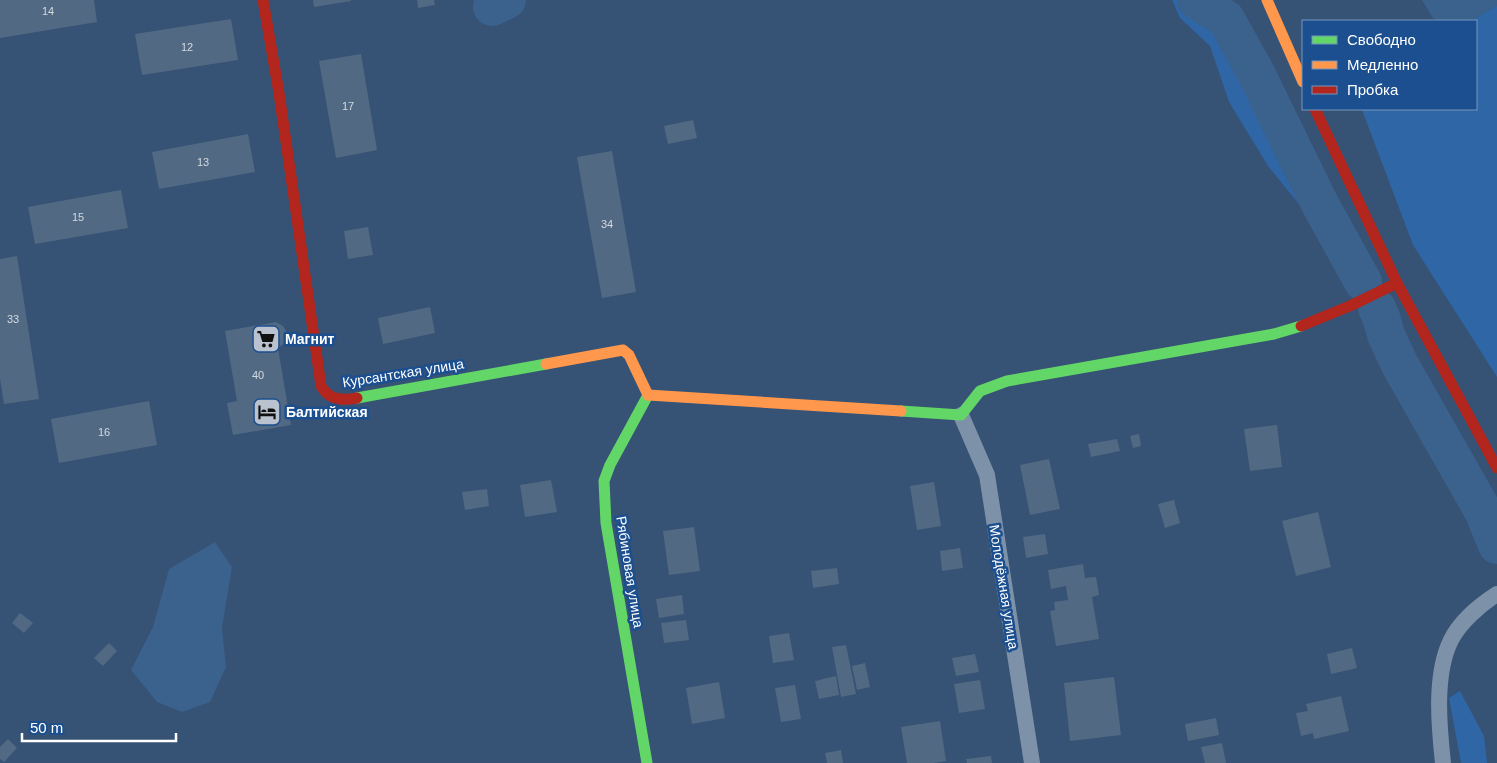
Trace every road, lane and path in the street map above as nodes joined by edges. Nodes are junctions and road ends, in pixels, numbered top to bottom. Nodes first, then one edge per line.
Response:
1 (263, 0) edge
2 (1267, 0) edge
3 (1302, 80) edge
4 (1314, 110) edge
5 (1397, 283) junction
6 (648, 395) junction
7 (961, 415) junction
8 (1497, 468) edge
9 (1497, 594) edge
10 (647, 763) edge
11 (1032, 763) edge
12 (1443, 763) edge

1 - 6 street, Курсантская улица
2 - 3 street
4 - 5 street
5 - 7 street
5 - 8 street
6 - 7 street
6 - 10 street, Рябиновая улица
7 - 11 street, Молодёжная улица
9 - 12 street

